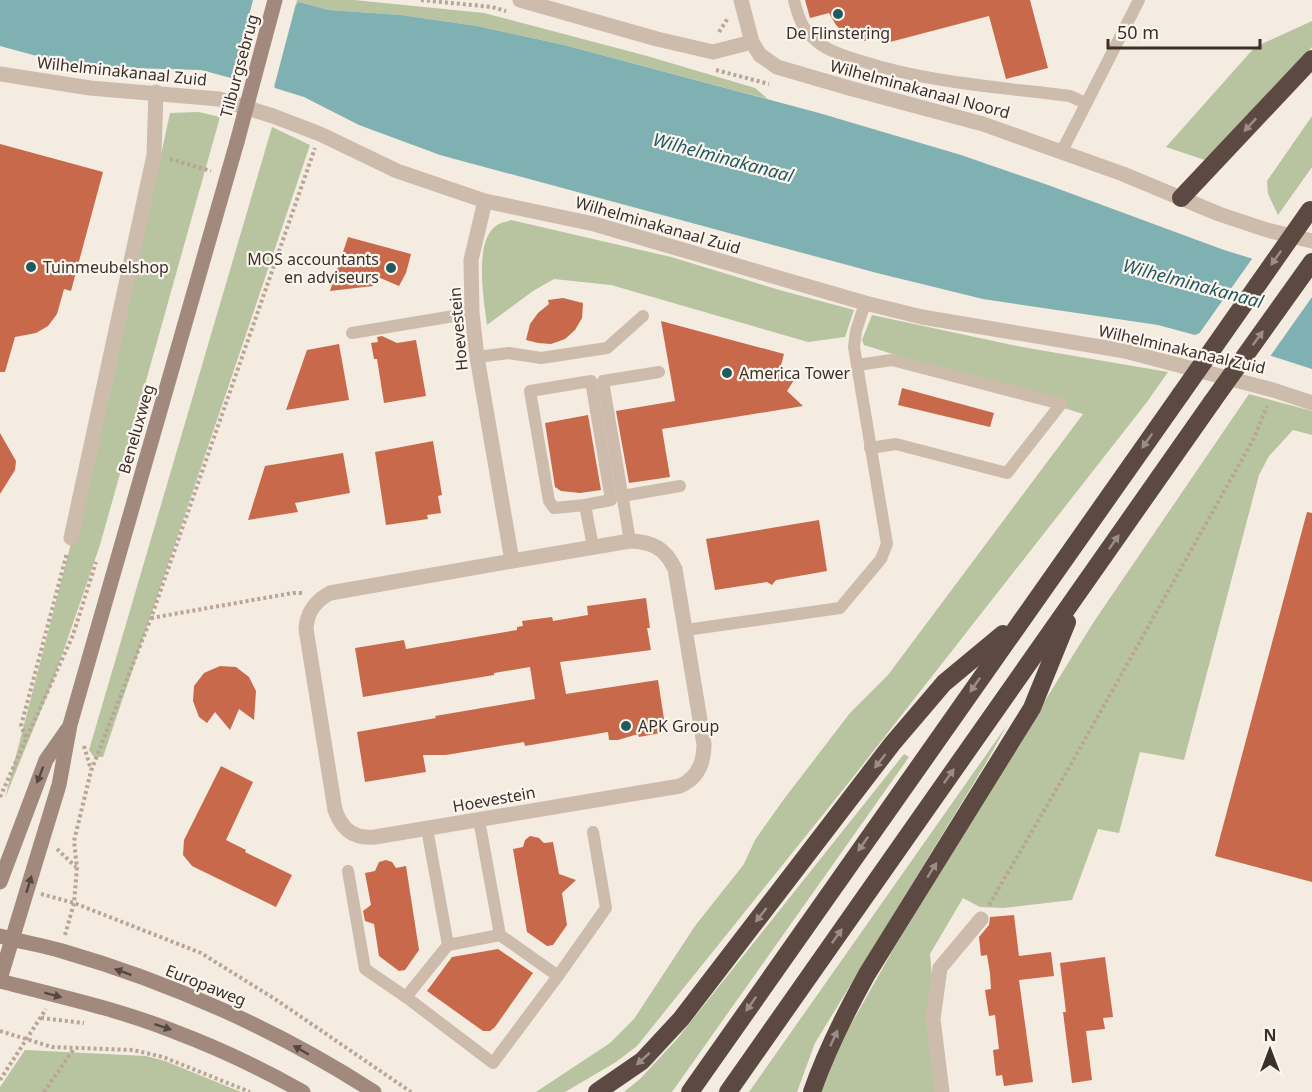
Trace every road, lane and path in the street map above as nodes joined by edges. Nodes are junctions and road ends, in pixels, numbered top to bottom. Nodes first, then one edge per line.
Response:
1 (275, 0) edge
2 (520, 0) edge
3 (794, 0) edge
4 (1139, 0) edge
5 (736, 6) edge
6 (752, 42) junction
7 (713, 52) junction
8 (1312, 59) edge
9 (720, 72) dead end
10 (0, 74) edge
11 (774, 86) dead end
12 (156, 92) junction
13 (1085, 103) junction
14 (320, 134) junction
15 (237, 142) joint
16 (1062, 151) junction
17 (154, 155) junction
18 (210, 182) dead end
19 (1181, 198) junction
20 (485, 201) junction
21 (1311, 209) edge
22 (1312, 241) edge
23 (1312, 262) edge
24 (864, 303) junction
25 (472, 312) junction
26 (643, 316) dead end
27 (352, 333) dead end
28 (477, 357) junction
29 (857, 364) junction
30 (659, 372) dead end
31 (1274, 390) junction
32 (1312, 403) edge
33 (870, 448) junction
34 (680, 486) dead end
35 (622, 496) junction
36 (585, 505) junction
37 (71, 538) joint
38 (630, 541) junction
39 (592, 547) junction
40 (98, 557) dead end
41 (512, 561) junction
42 (1080, 589) junction
43 (330, 593) junction
44 (151, 618) junction
45 (1021, 619) junction
46 (686, 630) junction
47 (70, 725) junction
48 (26, 738) junction
49 (0, 797) edge
50 (479, 820) junction
51 (427, 829) junction
52 (593, 832) dead end
53 (57, 849) dead end
54 (77, 867) junction
55 (348, 871) dead end
56 (0, 882) edge
57 (74, 903) junction
58 (981, 919) joint
59 (500, 935) junction
60 (6, 938) edge
61 (448, 945) junction
62 (60, 951) junction
63 (558, 976) junction
64 (0, 980) edge
65 (48, 994) junction
66 (406, 997) junction
67 (41, 1018) junction
68 (84, 1023) dead end
69 (0, 1031) edge
70 (27, 1040) junction
71 (165, 1048) dead end
72 (74, 1049) junction
73 (163, 1057) junction
74 (0, 1080) edge
75 (44, 1092) edge
76 (250, 1092) edge
77 (303, 1092) edge
78 (374, 1092) edge
79 (411, 1092) edge
80 (597, 1092) edge
81 (690, 1092) edge
82 (728, 1092) edge
83 (812, 1092) edge
84 (942, 1092) edge

1 - 15 main road, Tilburgsebrug, bridge
2 - 7 street
3 - 13 lane
4 - 13 lane
5 - 6 street
5 - 7 path
6 - 7 street
6 - 16 street, Wilhelminakanaal Noord
8 -> 19 highway
9 - 11 path
10 - 12 street, Wilhelminakanaal Zuid
12 - 14 street, Wilhelminakanaal Zuid
12 - 17 street
13 - 16 lane
14 - 20 street, Wilhelminakanaal Zuid
14 - 44 path
15 - 47 main road, Beneluxweg
16 - 19 street, Wilhelminakanaal Noord
17 - 18 path
17 - 37 street
19 - 22 street, Wilhelminakanaal Noord
20 - 24 street, Wilhelminakanaal Zuid
20 - 25 street, Hoevestein
21 -> 45 highway, bridge
42 -> 23 highway, bridge
24 - 29 lane
24 - 31 street, Wilhelminakanaal Zuid
25 - 27 lane
25 - 28 street, Hoevestein
26 - 28 lane
28 - 41 street, Hoevestein
29 - 33 lane
29 - 33 lane
30 - 35 lane
31 - 32 street, Wilhelminakanaal Zuid
31 - 58 path
33 - 46 lane
34 - 35 lane
35 - 38 lane
36 - 36 lane
36 - 39 lane
37 - 48 path
38 - 39 street, Hoevestein
38 - 46 street, Hoevestein
39 - 41 street, Hoevestein
40 - 48 path
41 - 43 street, Hoevestein
82 -> 42 highway
83 -> 42 highway
43 - 44 path
43 - 51 street, Hoevestein
44 - 54 path
45 -> 80 highway
45 -> 81 highway
46 - 50 street, Hoevestein
47 -> 56 main road, Beneluxweg
60 -> 47 main road, Beneluxweg
48 - 49 path
50 - 51 street, Hoevestein
50 - 59 lane
51 - 61 lane
52 - 63 lane
53 - 54 path
54 - 57 path
55 - 66 lane
57 - 62 path
57 - 79 path, Europaweg
58 - 84 street
59 - 61 lane
59 - 63 lane
60 - 62 main road, Europaweg
60 - 64 main road, Beneluxweg
61 - 66 lane
78 -> 62 main road, Europaweg
63 - 66 lane
64 - 65 main road
65 - 67 path
65 -> 77 main road
67 - 68 path
67 - 70 path
69 - 70 path
70 - 72 path
70 - 74 path
71 - 73 path
72 - 73 path
72 - 75 path
73 - 76 path

